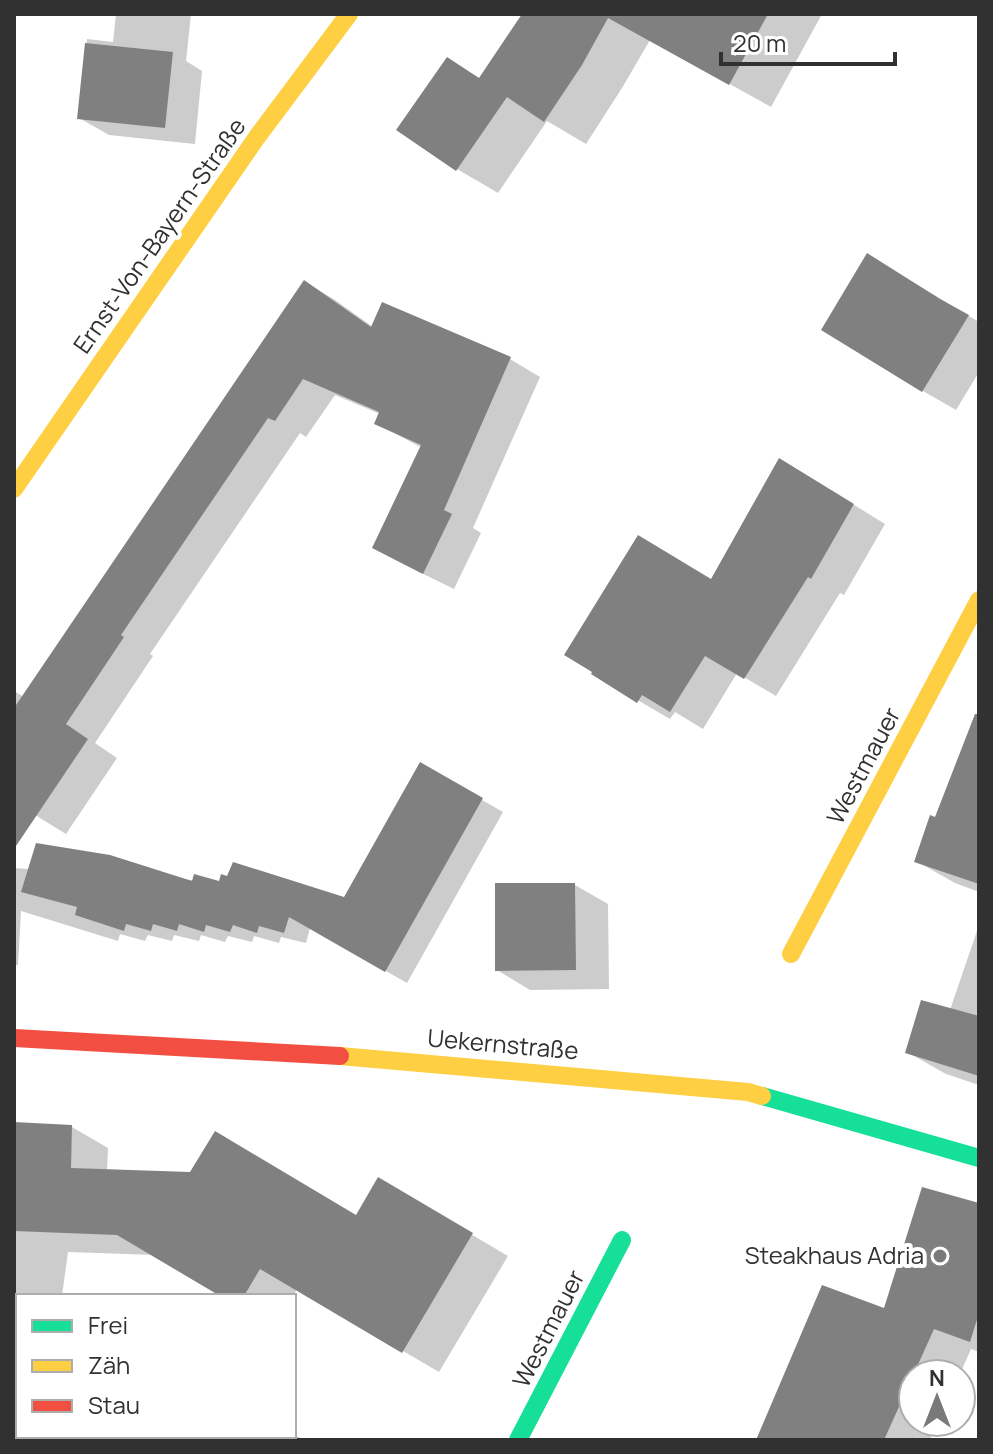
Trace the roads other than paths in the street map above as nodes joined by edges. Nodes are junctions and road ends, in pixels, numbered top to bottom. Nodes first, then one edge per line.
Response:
1 (349, 14) edge
2 (14, 489) edge
3 (979, 600) edge
4 (791, 954) dead end
5 (14, 1038) edge
6 (979, 1158) edge
7 (622, 1240) dead end
8 (518, 1440) edge

1 - 2 street, Ernst-Von-Bayern-Straße
3 - 4 street, Westmauer
5 - 6 street, Uekernstraße
7 - 8 street, Westmauer

